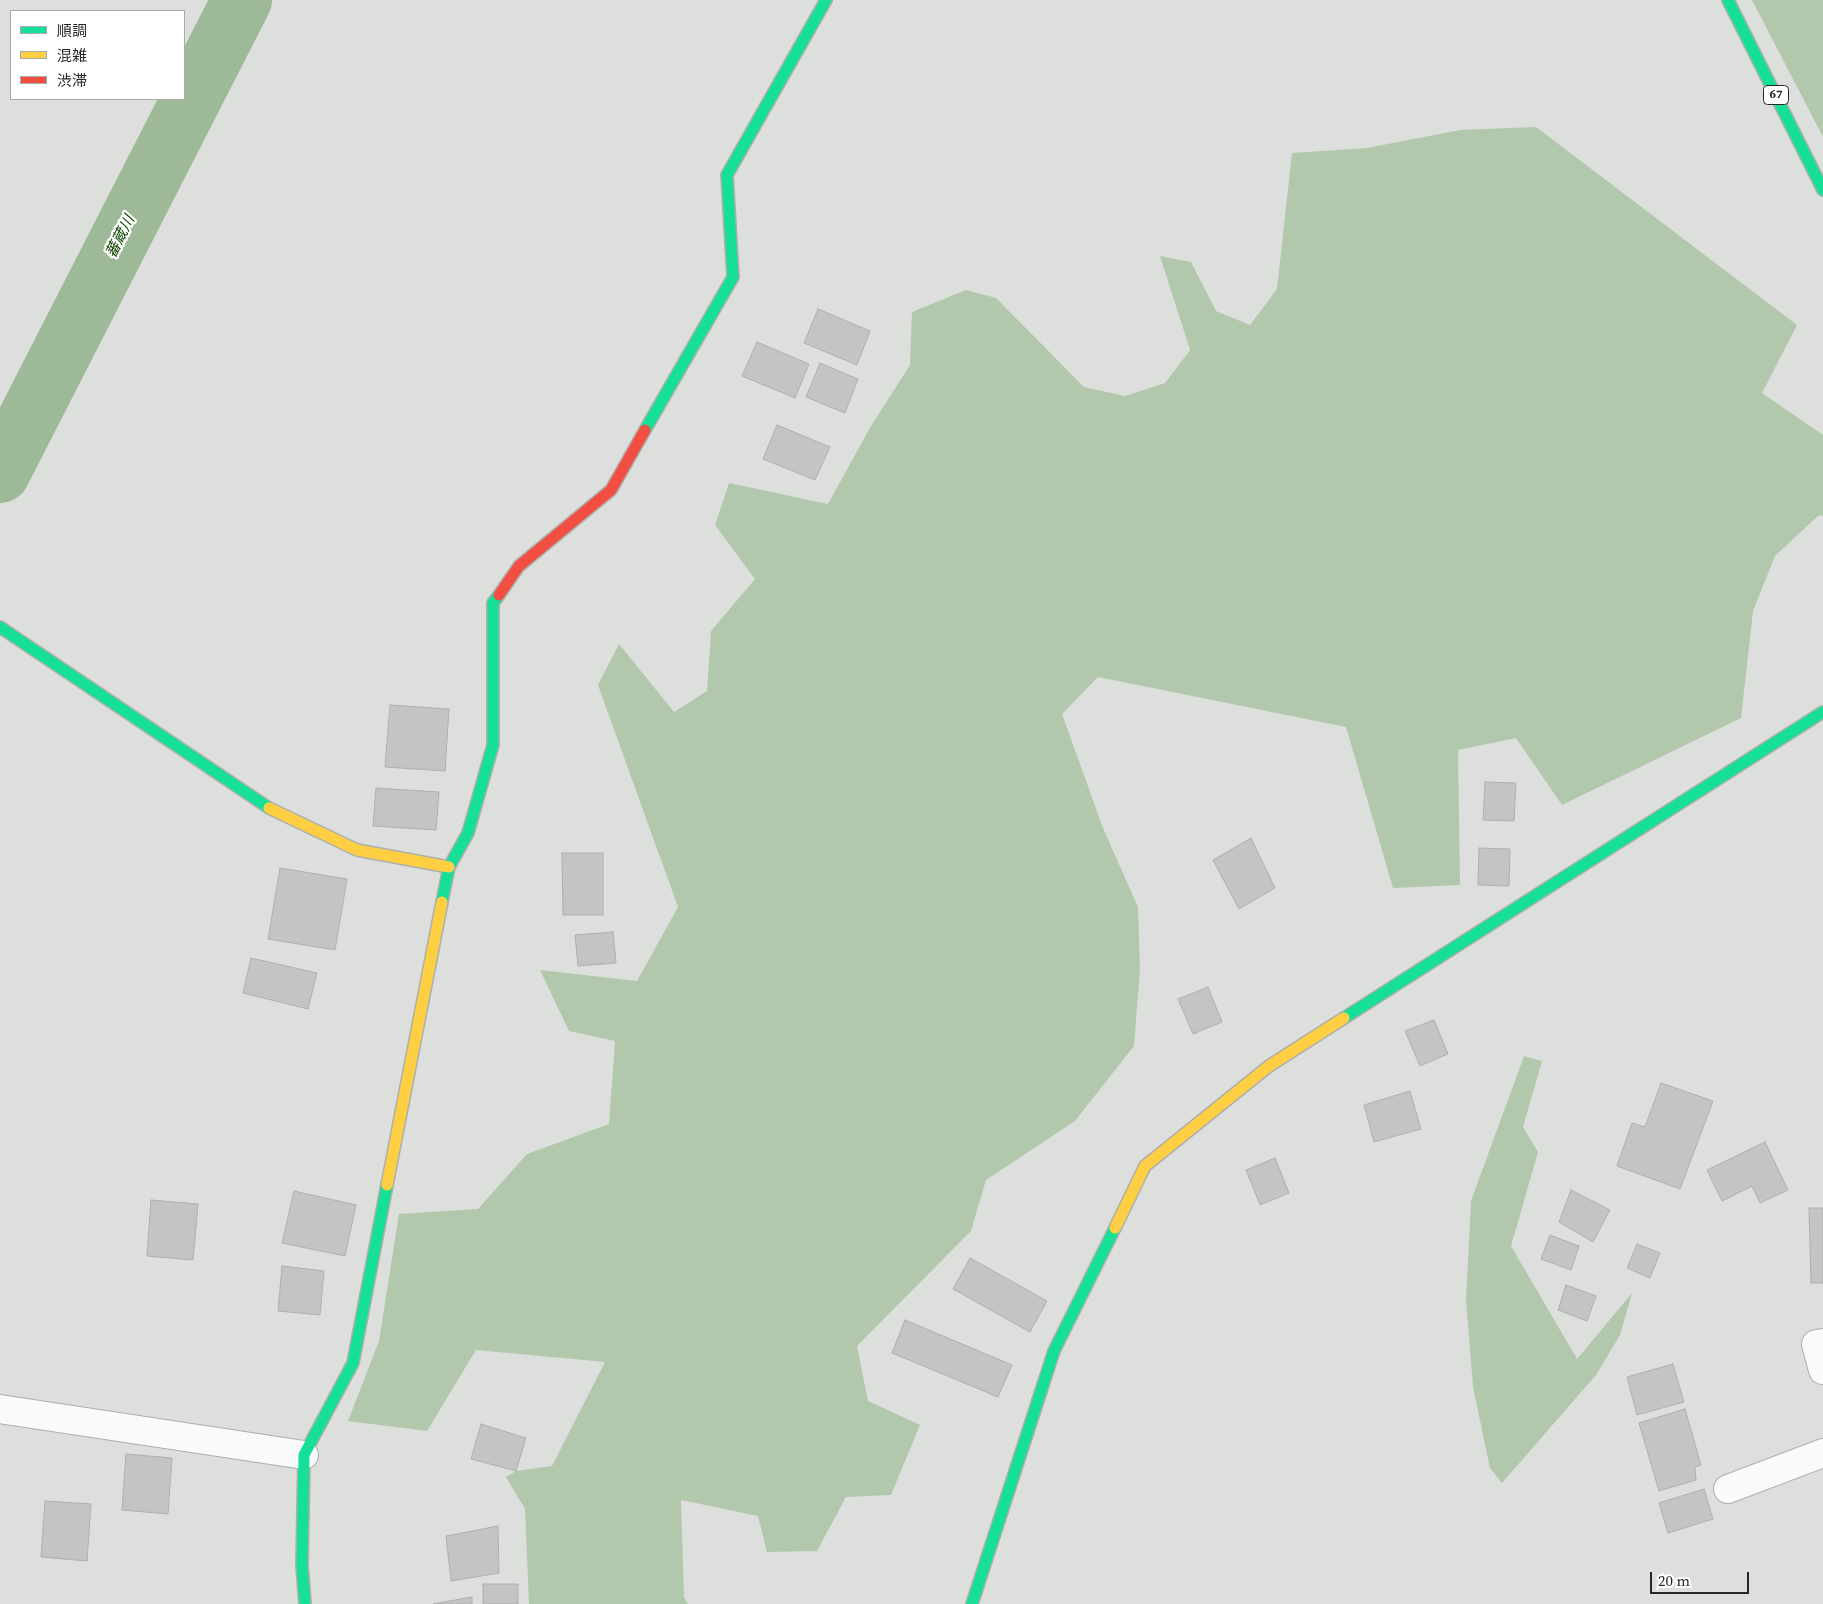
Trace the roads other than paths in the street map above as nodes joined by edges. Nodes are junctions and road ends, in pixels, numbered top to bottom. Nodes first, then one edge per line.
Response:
1 (826, 0) edge
2 (1728, 0) edge
3 (1823, 190) edge
4 (0, 627) edge
5 (1823, 712) edge
6 (449, 867) junction
7 (1823, 1343) edge
8 (1823, 1370) edge
9 (0, 1409) edge
10 (1823, 1453) edge
11 (304, 1455) junction
12 (1728, 1489) dead end
13 (305, 1604) edge
14 (972, 1604) edge

1 - 6 street
2 - 3 street, 67
4 - 6 street
5 - 14 street
6 - 11 street
7 - 8 street
9 - 11 street
10 - 12 street
11 - 13 street

